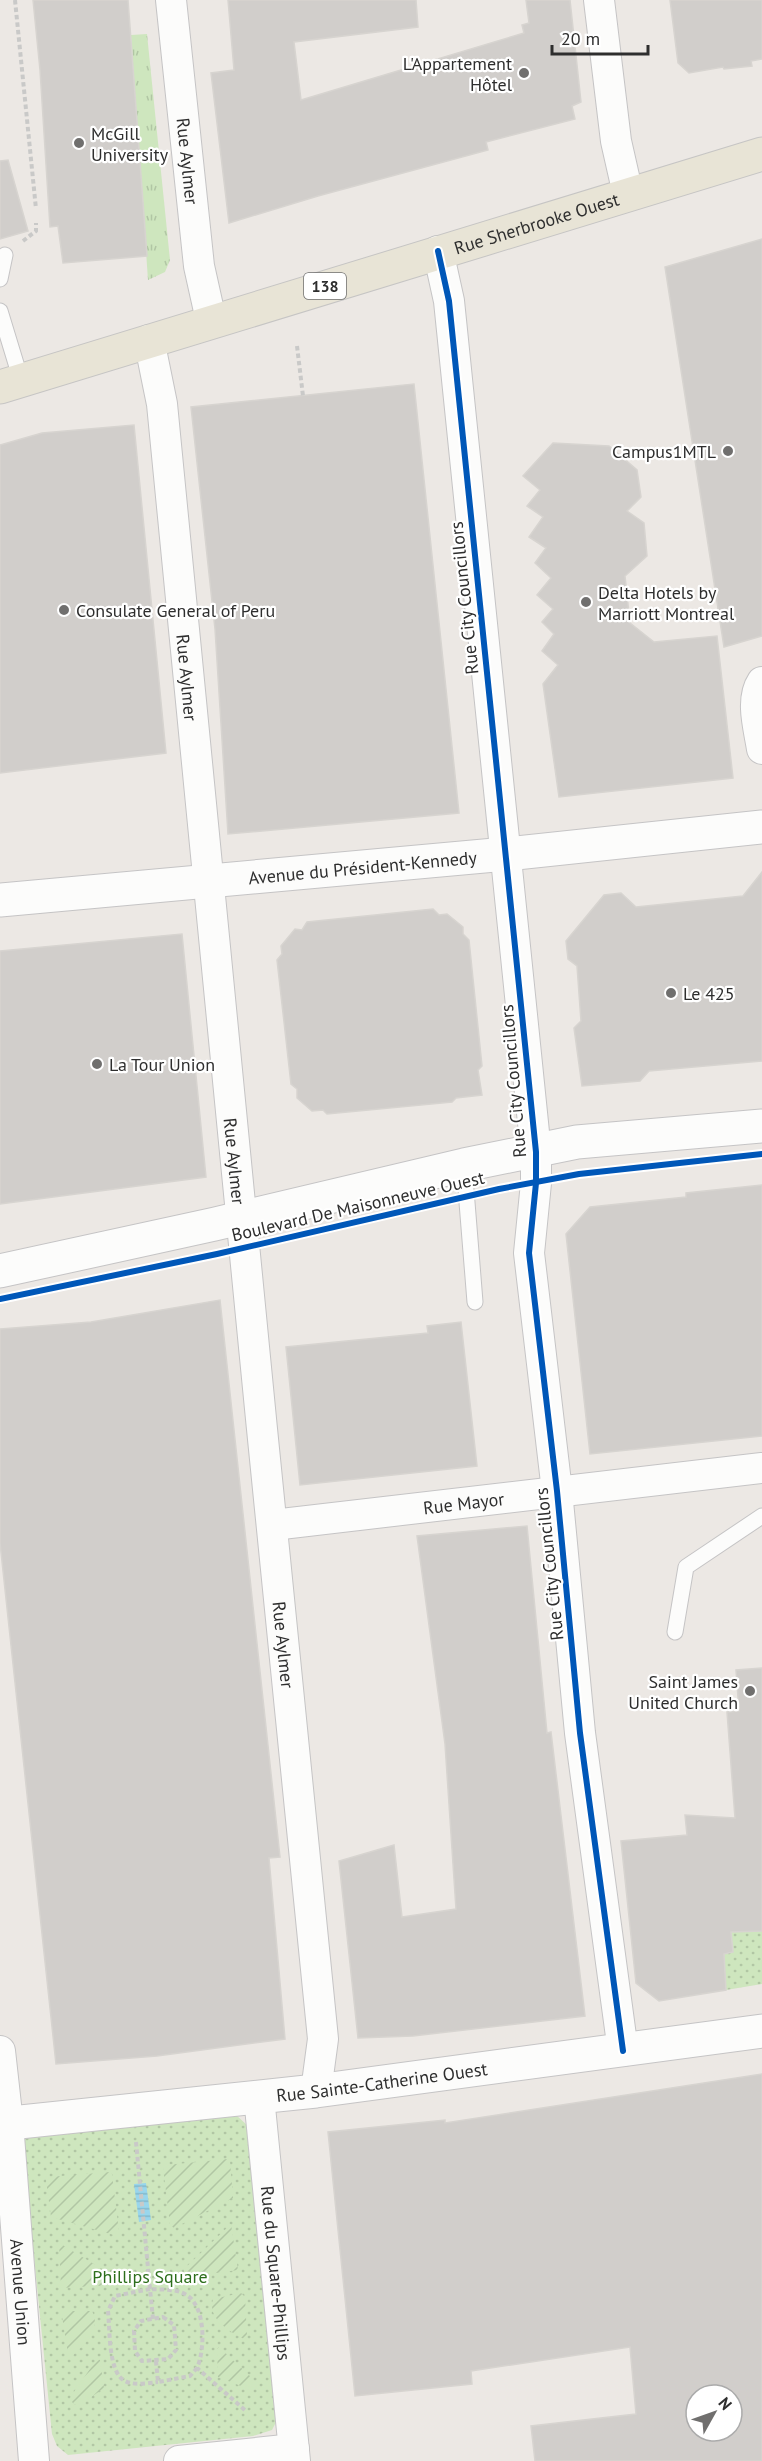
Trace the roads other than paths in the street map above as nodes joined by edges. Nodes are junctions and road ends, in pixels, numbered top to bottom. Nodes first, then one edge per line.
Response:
1 (171, 0) edge
2 (599, 0) edge
3 (762, 154) edge
4 (628, 194) junction
5 (438, 251) junction
6 (5, 255) dead end
7 (0, 279) edge
8 (0, 311) edge
9 (211, 320) junction
10 (149, 340) junction
11 (11, 383) edge
12 (762, 682) edge
13 (762, 749) edge
14 (762, 827) edge
15 (506, 854) junction
16 (206, 880) junction
17 (0, 900) edge
18 (762, 1126) edge
19 (536, 1152) junction
20 (464, 1166) junction
21 (242, 1217) junction
22 (0, 1270) edge
23 (476, 1302) dead end
24 (762, 1468) edge
25 (557, 1491) junction
26 (762, 1516) edge
27 (273, 1525) junction
28 (675, 1632) dead end
29 (762, 2031) edge
30 (0, 2051) edge
31 (623, 2051) junction
32 (316, 2091) junction
33 (259, 2097) junction
34 (4, 2124) edge
35 (295, 2455) edge
36 (34, 2461) edge
37 (179, 2461) edge

1 - 9 street, Rue Aylmer
2 - 4 street
3 - 4 main road, Rue Sherbrooke Ouest / 138
4 - 5 main road, Rue Sherbrooke Ouest / 138
5 - 9 main road, Rue Sherbrooke Ouest / 138
5 - 15 street, Rue City Councillors
6 - 7 lane
8 - 11 lane
9 - 10 main road, Rue Sherbrooke Ouest / 138
10 - 11 main road, Rue Sherbrooke Ouest / 138
10 - 16 street, Rue Aylmer
12 - 13 street
14 - 15 street, Avenue du Président-Kennedy
15 - 16 street, Avenue du Président-Kennedy
15 - 19 street, Rue City Councillors
16 - 17 street, Avenue du Président-Kennedy
16 - 21 street, Rue Aylmer
18 - 19 street, Boulevard De Maisonneuve Ouest
19 - 20 street, Boulevard De Maisonneuve Ouest
19 - 25 street, Rue City Councillors
20 - 21 street, Boulevard De Maisonneuve Ouest
20 - 23 lane
21 - 22 street, Boulevard De Maisonneuve Ouest
21 - 27 street, Rue Aylmer
24 - 25 street, Rue Mayor
25 - 27 street, Rue Mayor
25 - 31 street, Rue City Councillors
26 - 28 lane
27 - 32 street, Rue Aylmer
29 - 31 street, Rue Sainte-Catherine Ouest
30 - 34 street, Avenue Union
31 - 32 street, Rue Sainte-Catherine Ouest
32 - 33 street, Rue Sainte-Catherine Ouest
33 - 34 street, Rue Sainte-Catherine Ouest
33 - 35 street, Rue du Square-Phillips
34 - 36 street, Avenue Union
35 - 37 street

